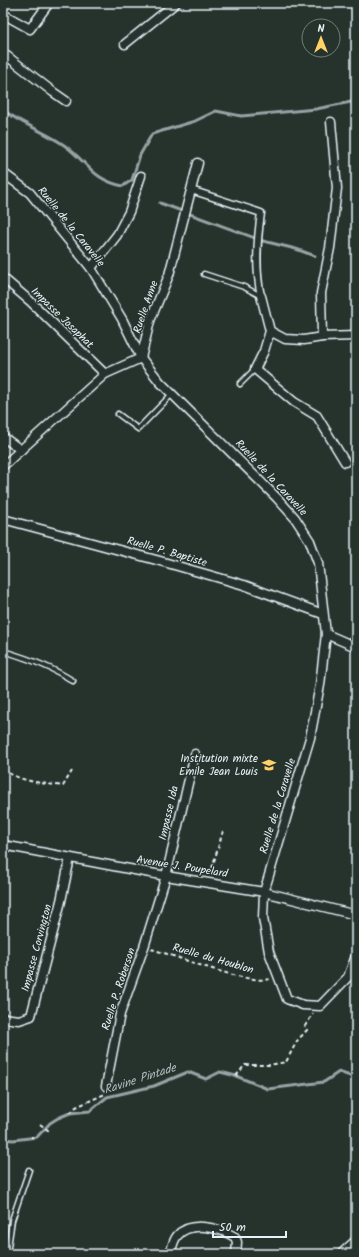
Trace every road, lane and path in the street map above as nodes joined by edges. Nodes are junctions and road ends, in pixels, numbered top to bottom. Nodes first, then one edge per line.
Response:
1 (49, 3) edge
2 (176, 3) edge
3 (3, 14) edge
4 (125, 44) dead end
5 (3, 53) edge
6 (66, 101) dead end
7 (331, 122) dead end
8 (198, 163) dead end
9 (3, 173) edge
10 (141, 176) dead end
11 (190, 190) junction
12 (91, 268) junction
13 (204, 274) dead end
14 (3, 278) edge
15 (261, 296) junction
16 (270, 331) junction
17 (356, 336) edge
18 (322, 337) junction
19 (141, 358) junction
20 (255, 370) junction
21 (105, 374) junction
22 (240, 384) dead end
23 (172, 394) junction
24 (118, 414) dead end
25 (3, 437) edge
26 (21, 450) junction
27 (345, 462) dead end
28 (3, 466) edge
29 (3, 519) edge
30 (323, 614) junction
31 (326, 634) junction
32 (356, 648) edge
33 (3, 652) edge
34 (73, 681) dead end
35 (195, 754) dead end
36 (3, 769) edge
37 (72, 771) dead end
38 (223, 831) dead end
39 (3, 845) edge
40 (70, 858) junction
41 (166, 876) junction
42 (208, 882) junction
43 (264, 892) junction
44 (356, 915) edge
45 (144, 947) junction
46 (356, 956) edge
47 (278, 976) junction
48 (320, 1006) junction
49 (3, 1018) edge
50 (236, 1076) dead end
51 (106, 1086) joint
52 (70, 1114) dead end
53 (40, 1124) dead end
54 (49, 1131) dead end
55 (6, 1137) dead end
56 (6, 1142) dead end
57 (29, 1170) dead end
58 (356, 1243) edge
59 (6, 1254) edge
60 (170, 1254) edge
61 (236, 1254) edge
62 (344, 1254) edge

1 - 3 street
2 - 4 street
5 - 6 street
7 - 18 street
8 - 11 street, Ruelle Anne
9 - 12 street, Ruelle de la Caravelle
10 - 12 street
11 - 15 street
11 - 19 street, Ruelle Anne
12 - 19 street, Ruelle de la Caravelle
13 - 15 lane
14 - 21 street, Impasse Josaphat
15 - 16 street
16 - 18 street
16 - 20 street
17 - 18 street
19 - 21 street
19 - 23 street, Ruelle de la Caravelle
20 - 22 lane
20 - 27 street
21 - 26 street
23 - 24 lane
23 - 30 street, Ruelle de la Caravelle
25 - 26 street
26 - 28 street
29 - 30 street, Ruelle P. Baptiste
30 - 31 street, Ruelle de la Caravelle
31 - 32 street
31 - 43 street, Ruelle de la Caravelle
33 - 34 lane
35 - 41 street, Impasse Ida
36 - 37 path
38 - 42 path
39 - 40 street, Avenue J. Poupelard
40 - 41 street, Avenue J. Poupelard
40 - 49 street, Impasse Corvington
41 - 42 street, Avenue J. Poupelard
41 - 45 street, Ruelle P. Roberson
42 - 43 street, Avenue J. Poupelard
43 - 44 street, Avenue J. Poupelard
43 - 47 street, Ruelle de la Caravelle
45 - 47 path, Ruelle du Houblon
45 - 51 street, Ruelle P. Roberson
46 - 48 street
47 - 48 street, Ruelle de la Caravelle
48 - 50 path
51 - 52 path
53 - 54 path
55 - 56 path
57 - 59 lane
58 - 62 main road
60 - 61 street

